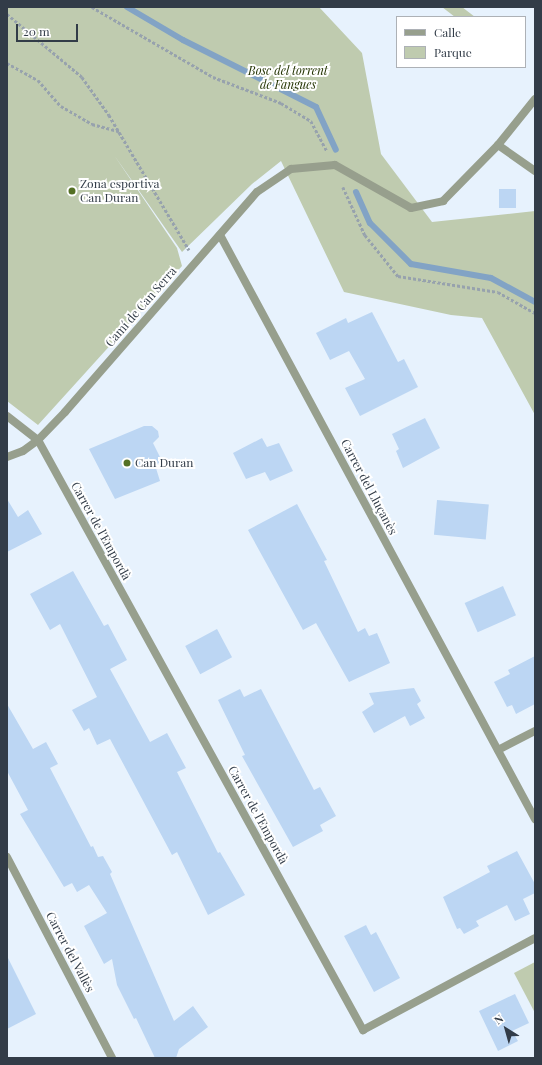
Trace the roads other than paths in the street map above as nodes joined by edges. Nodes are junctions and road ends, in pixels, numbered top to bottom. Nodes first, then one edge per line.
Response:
1 (535, 99) edge
2 (498, 145) junction
3 (535, 171) edge
4 (220, 235) junction
5 (7, 416) edge
6 (38, 440) junction
7 (7, 457) edge
8 (535, 731) edge
9 (498, 750) junction
10 (535, 818) edge
11 (7, 857) edge
12 (535, 938) edge
13 (112, 1058) edge

1 - 2 street
2 - 3 street
2 - 4 street, Camí de Can Serra
4 - 6 street, Camí de Can Serra
4 - 9 street, Carrer del Lluçanès
5 - 6 street
6 - 7 street, Camí de Can Serra
6 - 12 street, Carrer de l'Empordà
8 - 9 street
9 - 10 street, Carrer del Lluçanès
11 - 13 street, Carrer del Vallès

